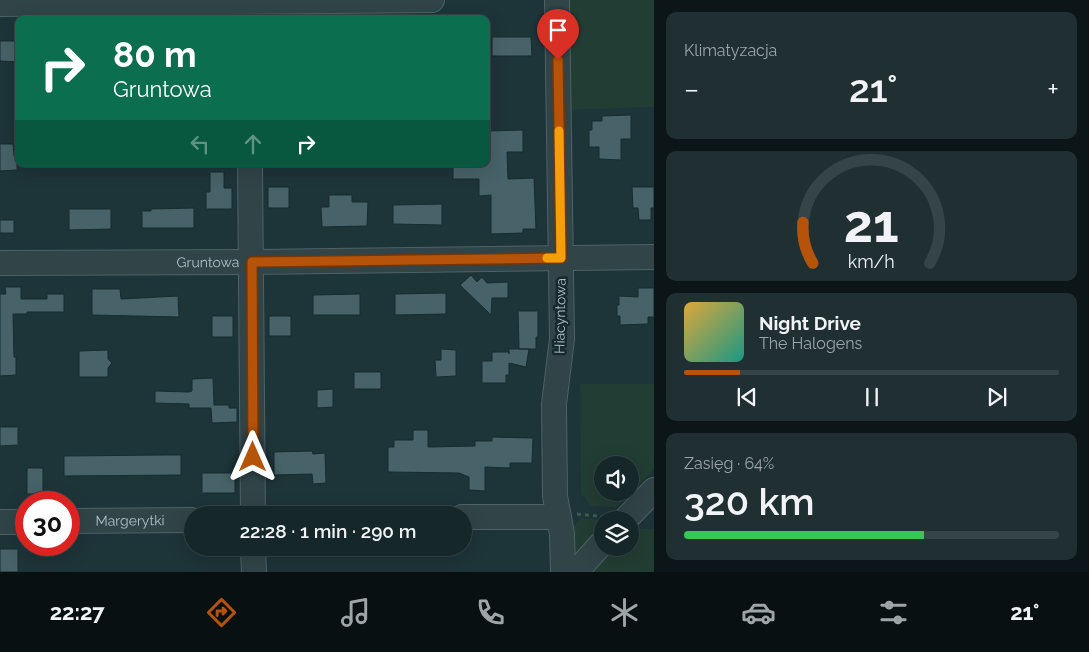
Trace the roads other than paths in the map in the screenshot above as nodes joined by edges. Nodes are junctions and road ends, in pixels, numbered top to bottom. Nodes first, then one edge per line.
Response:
1 (432, 0) edge
2 (557, 0) edge
3 (0, 4) edge
4 (248, 7) edge
5 (250, 167) edge
6 (654, 257) edge
7 (561, 258) junction
8 (252, 262) junction
9 (0, 263) edge
10 (654, 490) edge
11 (253, 506) edge
12 (634, 511) edge
13 (559, 515) junction
14 (654, 516) edge
15 (639, 517) edge
16 (472, 518) edge
17 (184, 520) edge
18 (80, 521) edge
19 (0, 522) edge
20 (15, 522) edge
21 (594, 552) edge
22 (253, 556) edge
23 (254, 572) edge
24 (563, 572) edge
25 (576, 572) edge

1 - 4 street
2 - 7 street, Hiacyntowa
3 - 4 street
5 - 8 street
6 - 7 street, Gruntowa
7 - 8 street, Gruntowa
7 - 13 street, Hiacyntowa
8 - 9 street, Gruntowa
8 - 11 street
10 - 12 street
13 - 16 street
13 - 24 street, Hiacyntowa
14 - 15 street
17 - 18 street, Margerytki
19 - 20 street
21 - 25 street
22 - 23 street

